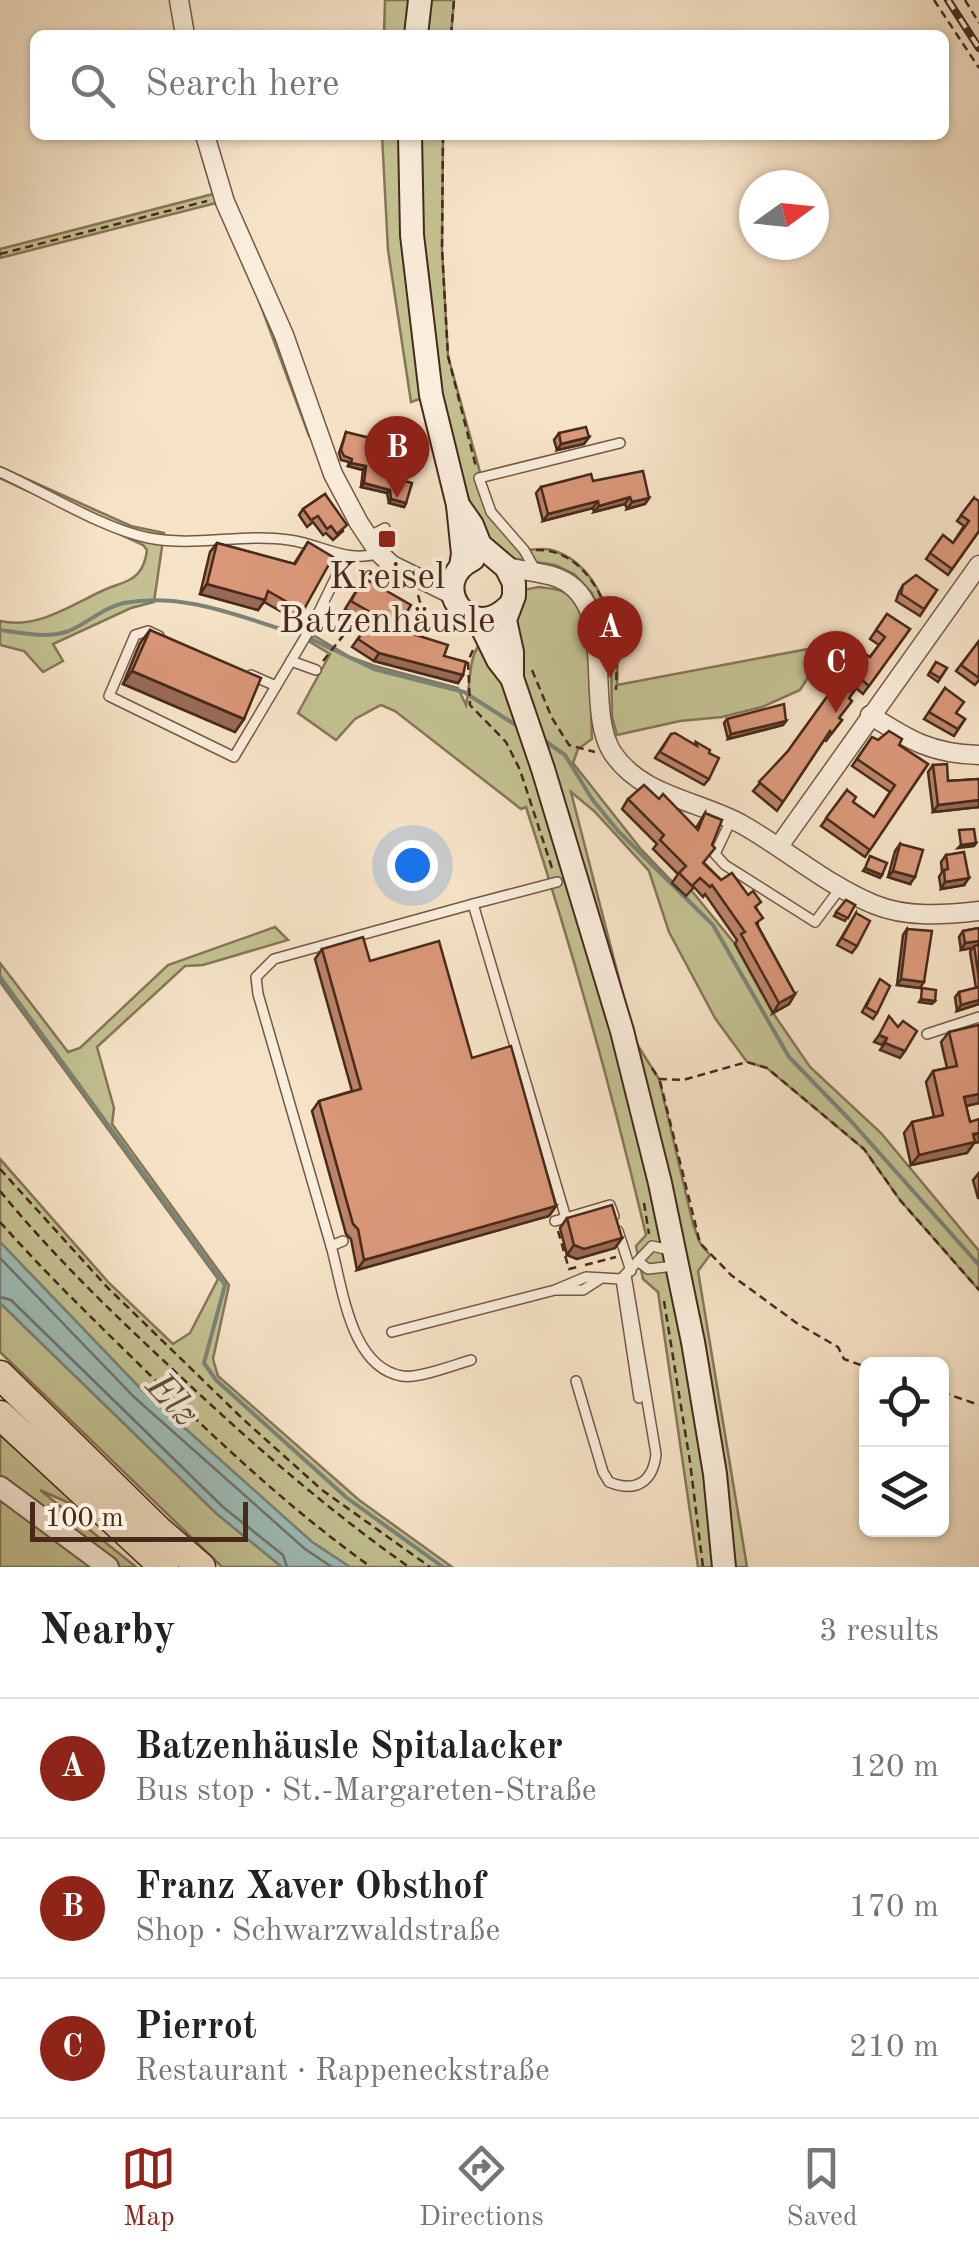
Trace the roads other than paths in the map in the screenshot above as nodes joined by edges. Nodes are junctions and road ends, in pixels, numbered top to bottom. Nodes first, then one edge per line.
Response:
1 (179, 0) edge
2 (420, 0) edge
3 (184, 30) edge
4 (417, 30) edge
5 (207, 140) edge
6 (410, 140) edge
7 (620, 443) dead end
8 (0, 472) edge
9 (458, 505) junction
10 (378, 539) junction
11 (346, 556) junction
12 (501, 563) junction
13 (979, 565) edge
14 (538, 574) junction
15 (457, 578) junction
16 (511, 598) junction
17 (478, 619) junction
18 (166, 639) edge
19 (291, 661) junction
20 (240, 670) edge
21 (316, 670) dead end
22 (522, 674) junction
23 (276, 686) junction
24 (870, 716) junction
25 (979, 755) edge
26 (732, 819) junction
27 (779, 846) junction
28 (557, 882) road end
29 (841, 887) junction
30 (473, 904) junction
31 (979, 912) edge
32 (979, 1017) edge
33 (926, 1034) dead end
34 (343, 1241) dead end
35 (332, 1246) junction
36 (664, 1258) junction
37 (640, 1262) junction
38 (626, 1275) junction
39 (392, 1332) dead end
40 (471, 1360) dead end
41 (0, 1376) edge
42 (576, 1380) dead end
43 (638, 1398) dead end
44 (0, 1415) edge
45 (0, 1488) edge
46 (108, 1567) edge
47 (164, 1567) edge
48 (201, 1567) edge
49 (724, 1567) edge

1 - 3 street
2 - 4 main road
5 - 10 street
6 - 9 main road
7 - 14 lane
8 - 11 lane
9 - 12 main road
9 - 15 main road
10 - 11 lane
10 - 15 street
11 - 19 lane
12 - 14 street
12 - 15 main road
12 - 16 main road
13 - 24 street
14 - 16 street
14 - 26 street
15 - 17 main road
16 - 17 main road
16 - 22 main road
17 - 22 main road
18 - 23 lane
19 - 21 lane
19 - 23 lane
20 - 23 lane
22 - 36 main road
24 - 25 street
24 - 27 street
26 - 27 street
26 - 29 lane
27 - 29 street
28 - 30 lane
29 - 31 street
30 - 35 lane
30 - 38 lane
32 - 33 lane
34 - 35 lane
35 - 40 lane
36 - 37 lane
36 - 37 lane
36 - 49 main road
37 - 38 lane
38 - 39 lane
38 - 42 lane
38 - 43 lane
41 - 48 highway
44 - 47 highway
45 - 46 street

